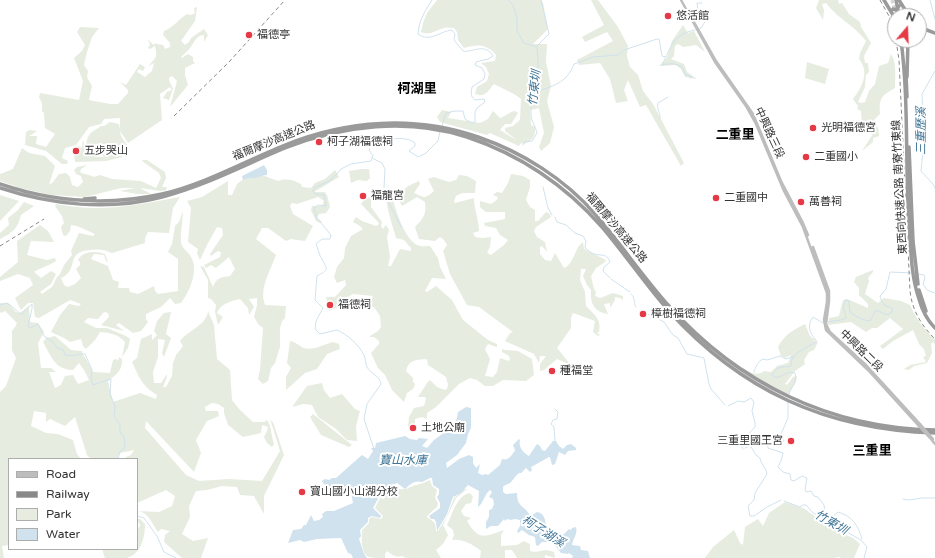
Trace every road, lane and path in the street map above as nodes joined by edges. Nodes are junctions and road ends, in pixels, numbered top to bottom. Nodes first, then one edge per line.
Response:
1 (682, 0) edge
2 (902, 48) edge
3 (902, 48) edge
4 (908, 48) edge
5 (907, 84) junction
6 (429, 127) junction
7 (0, 184) edge
8 (0, 188) edge
9 (145, 194) dead end
10 (163, 194) junction
11 (95, 198) dead end
12 (72, 200) junction
13 (798, 215) joint
14 (913, 259) junction
15 (920, 298) junction
16 (935, 325) edge
17 (935, 328) edge
18 (796, 402) junction
19 (935, 430) edge
20 (935, 433) edge
21 (933, 441) edge

1 - 13 main road, 中興路三段
2 - 14 highway, 東西向快速公路 南寮竹東線
3 - 5 highway, 東西向快速公路 南寮竹東線
4 - 5 highway
5 - 14 highway, 東西向快速公路 南寮竹東線
6 - 8 highway, 福爾摩沙高速公路
6 - 10 highway, 福爾摩沙高速公路
6 - 18 highway, 福爾摩沙高速公路
7 - 12 highway, 福爾摩沙高速公路
9 - 10 highway
10 - 12 highway, 福爾摩沙高速公路
11 - 12 highway
13 - 21 main road, 中興路二段, bridge
14 - 15 highway, 東西向快速公路 南寮竹東線
15 - 16 highway, 東西向快速公路 南寮竹東線
15 - 17 highway, 東西向快速公路 南寮竹東線
18 - 19 highway, 福爾摩沙高速公路
18 - 20 highway, 福爾摩沙高速公路

